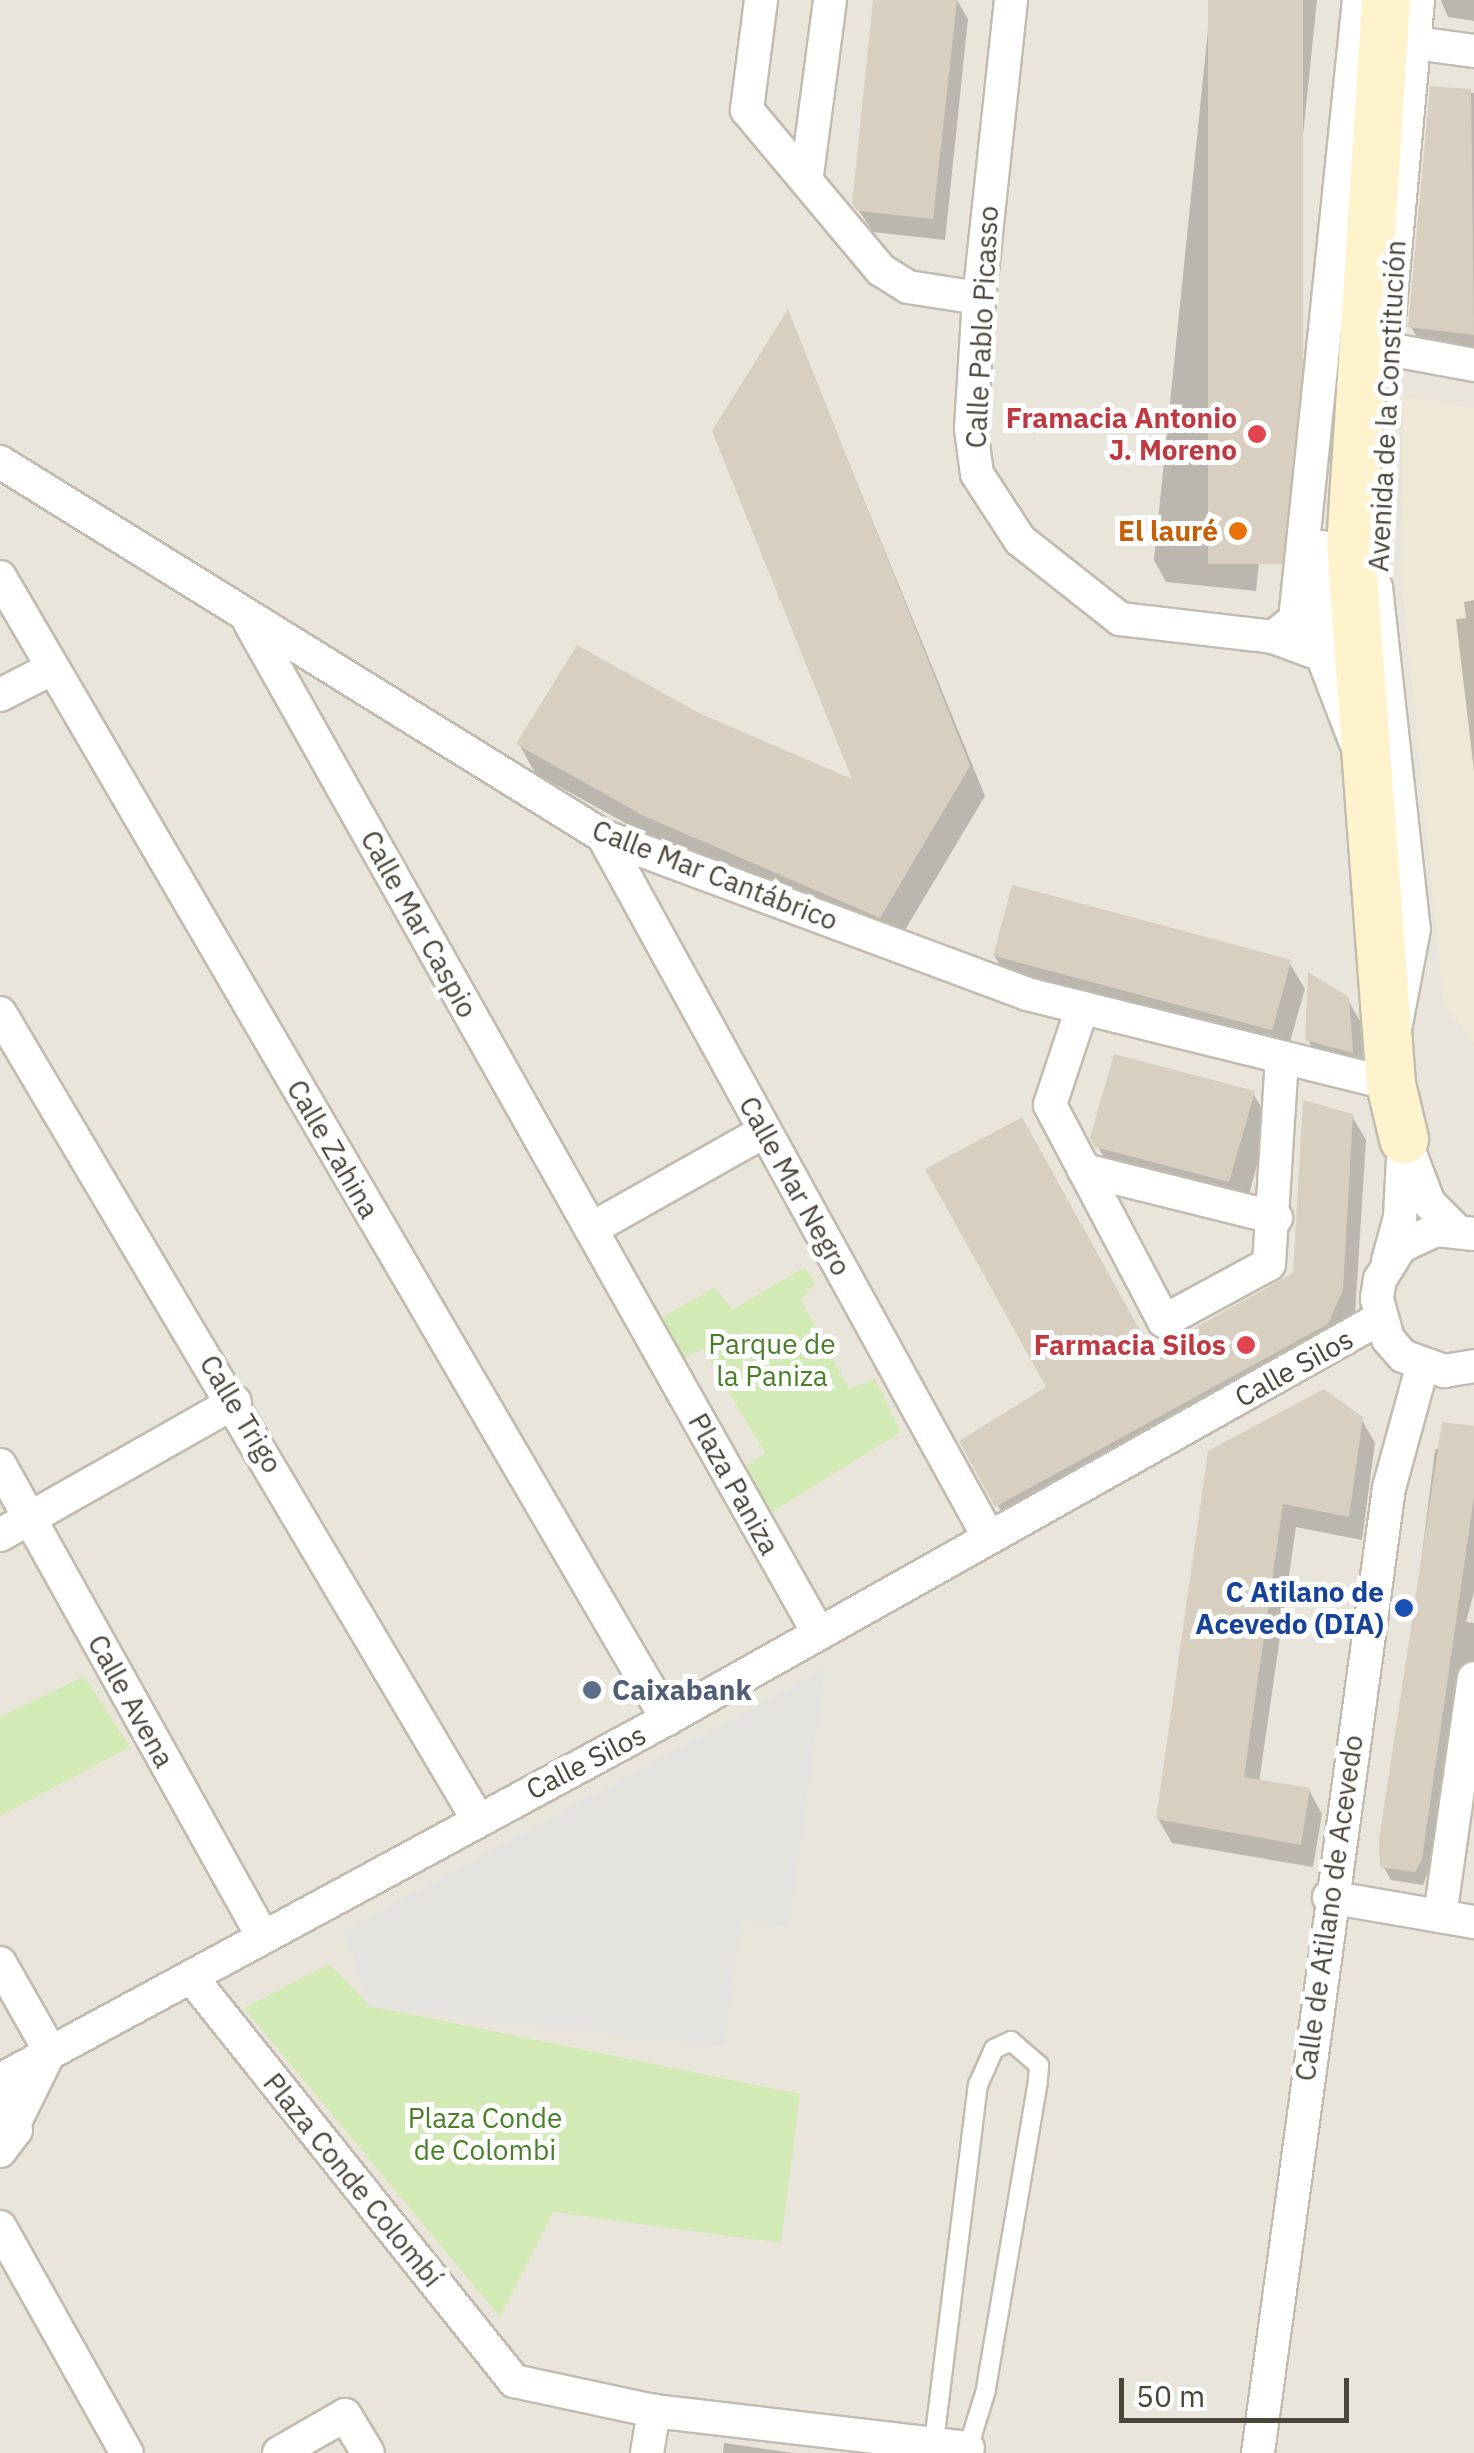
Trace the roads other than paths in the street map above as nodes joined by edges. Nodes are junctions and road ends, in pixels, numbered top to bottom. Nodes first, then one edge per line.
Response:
1 (760, 0) edge
2 (830, 0) edge
3 (1011, 0) edge
4 (1359, 0) edge
5 (1386, 0) edge
6 (1418, 0) edge
7 (1415, 43) junction
8 (1474, 51) edge
9 (807, 175) junction
10 (979, 298) junction
11 (1387, 349) junction
12 (1320, 352) junction
13 (1474, 365) edge
14 (0, 462) edge
15 (0, 577) edge
16 (248, 619) junction
17 (1273, 637) junction
18 (1322, 655) junction
19 (52, 669) junction
20 (0, 695) edge
21 (1364, 766) junction
22 (603, 836) junction
23 (1082, 1008) junction
24 (0, 1013) edge
25 (1282, 1059) junction
26 (1390, 1065) junction
27 (765, 1131) junction
28 (1404, 1139) junction
29 (1084, 1170) junction
30 (1276, 1218) junction
31 (591, 1229) junction
32 (1465, 1232) edge
33 (1388, 1261) junction
34 (1380, 1319) junction
35 (1474, 1366) edge
36 (1422, 1367) junction
37 (235, 1402) junction
38 (0, 1465) edge
39 (14, 1527) edge
40 (988, 1536) junction
41 (819, 1634) junction
42 (1474, 1678) edge
43 (668, 1719) junction
44 (478, 1818) junction
45 (1329, 1898) junction
46 (1440, 1916) junction
47 (1474, 1922) edge
48 (264, 1937) junction
49 (0, 1963) edge
50 (192, 1978) junction
51 (50, 2051) junction
52 (0, 2080) edge
53 (8, 2108) edge
54 (0, 2151) edge
55 (0, 2228) edge
56 (654, 2410) junction
57 (934, 2442) junction
58 (968, 2448) joint
59 (127, 2453) edge
60 (279, 2453) edge
61 (368, 2453) edge
62 (647, 2453) edge
63 (1258, 2453) edge

1 - 9 street
2 - 9 street
3 - 10 street, Calle Pablo Picasso
4 - 12 street, Avenida de la Constitución
5 - 21 street, Avenida de la Constitución
6 - 7 street, Avenida de la Constitución
7 - 8 street
7 - 11 street, Avenida de la Constitución
9 - 10 street
10 - 17 street, Calle Pablo Picasso
11 - 13 street
11 - 26 street, Avenida de la Constitución
12 - 17 street, Avenida de la Constitución
12 - 18 street, Avenida de la Constitución
14 - 16 street, Calle Mar Cantábrico
15 - 19 street, Calle Zahina
16 - 22 street, Calle Mar Cantábrico
16 - 31 street, Calle Mar Caspio
17 - 18 street, Calle Pablo Picasso
18 - 21 street, Avenida de la Constitución
19 - 20 street
19 - 43 street, Calle Zahina
21 - 26 street, Avenida de la Constitución
22 - 23 street, Calle Mar Cantábrico
22 - 27 street, Calle Mar Negro
23 - 25 street, Calle Mar Cantábrico
23 - 29 street
24 - 37 street, Calle Trigo
25 - 26 street, Calle Mar Cantábrico
25 - 30 street
26 - 28 street, Avenida de la Constitución
27 - 31 street
27 - 40 street, Calle Mar Negro
28 - 32 street, Avenida de la Constitución
28 - 33 street, Avenida de la Constitución
29 - 30 street
29 - 30 street
31 - 41 street, Plaza Paniza
32 - 33 street
33 - 34 street, Avenida de la Constitución
34 - 36 street
34 - 40 street, Calle Silos
35 - 36 street
36 - 45 street, Calle de Atilano de Acevedo
37 - 39 street
37 - 44 street, Calle Trigo
38 - 39 street, Calle Avena
39 - 48 street, Calle Avena
40 - 41 street, Calle Silos
41 - 43 street, Calle Silos
42 - 46 street
43 - 44 street, Calle Silos
44 - 48 street, Calle Silos
45 - 46 street
45 - 63 street, Calle de Atilano de Acevedo
46 - 47 street
48 - 50 street, Calle Silos
49 - 51 street
50 - 51 street, Calle Silos
50 - 56 street, Plaza Conde Colombí
51 - 52 street, Calle Silos
51 - 53 street
53 - 54 street
55 - 59 street
56 - 57 street
56 - 62 street
57 - 58 street
57 - 58 lane
60 - 61 street

